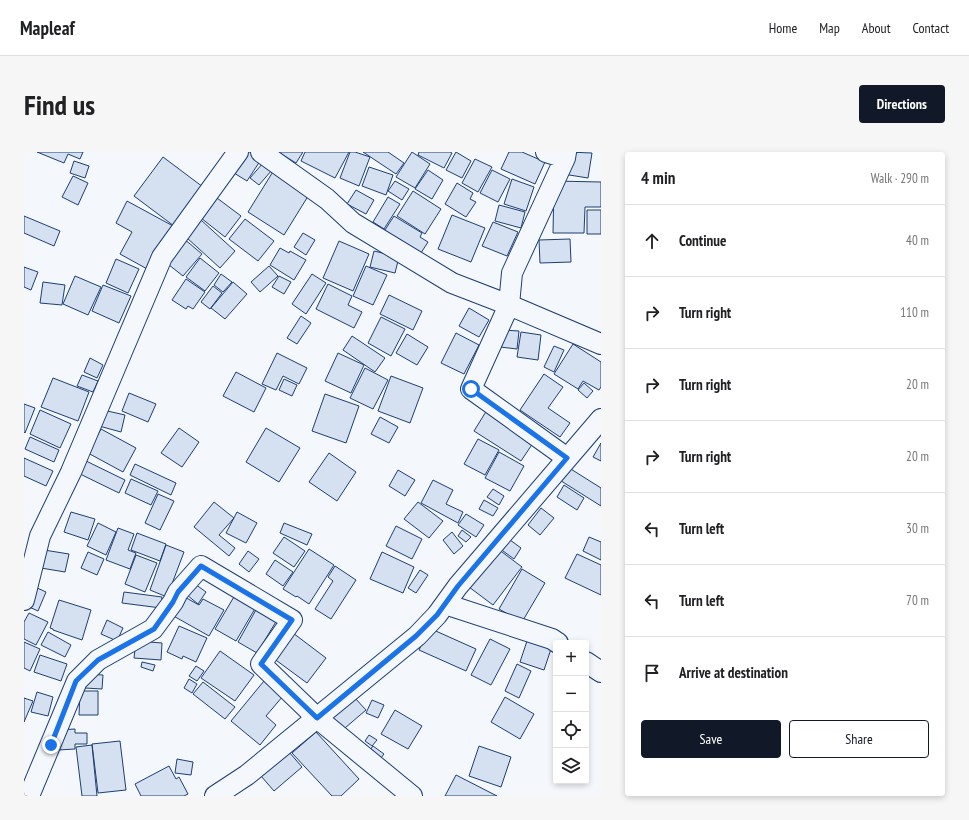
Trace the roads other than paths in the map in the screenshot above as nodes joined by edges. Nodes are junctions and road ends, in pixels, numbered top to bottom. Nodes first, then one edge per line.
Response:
1 (238, 152) edge
2 (261, 152) edge
3 (546, 152) edge
4 (565, 155) edge
5 (509, 306) junction
6 (601, 344) edge
7 (601, 419) edge
8 (567, 458) junction
9 (24, 600) edge
10 (445, 604) junction
11 (554, 640) edge
12 (589, 664) edge
13 (601, 672) edge
14 (317, 718) junction
15 (29, 796) edge
16 (215, 796) edge
17 (412, 796) edge

1 - 9 street
2 - 5 street
3 - 4 street
4 - 5 street
5 - 6 street
5 - 8 street
7 - 8 street
8 - 10 street
10 - 11 street
10 - 14 street
12 - 13 street
14 - 15 street
14 - 16 street
14 - 17 street

